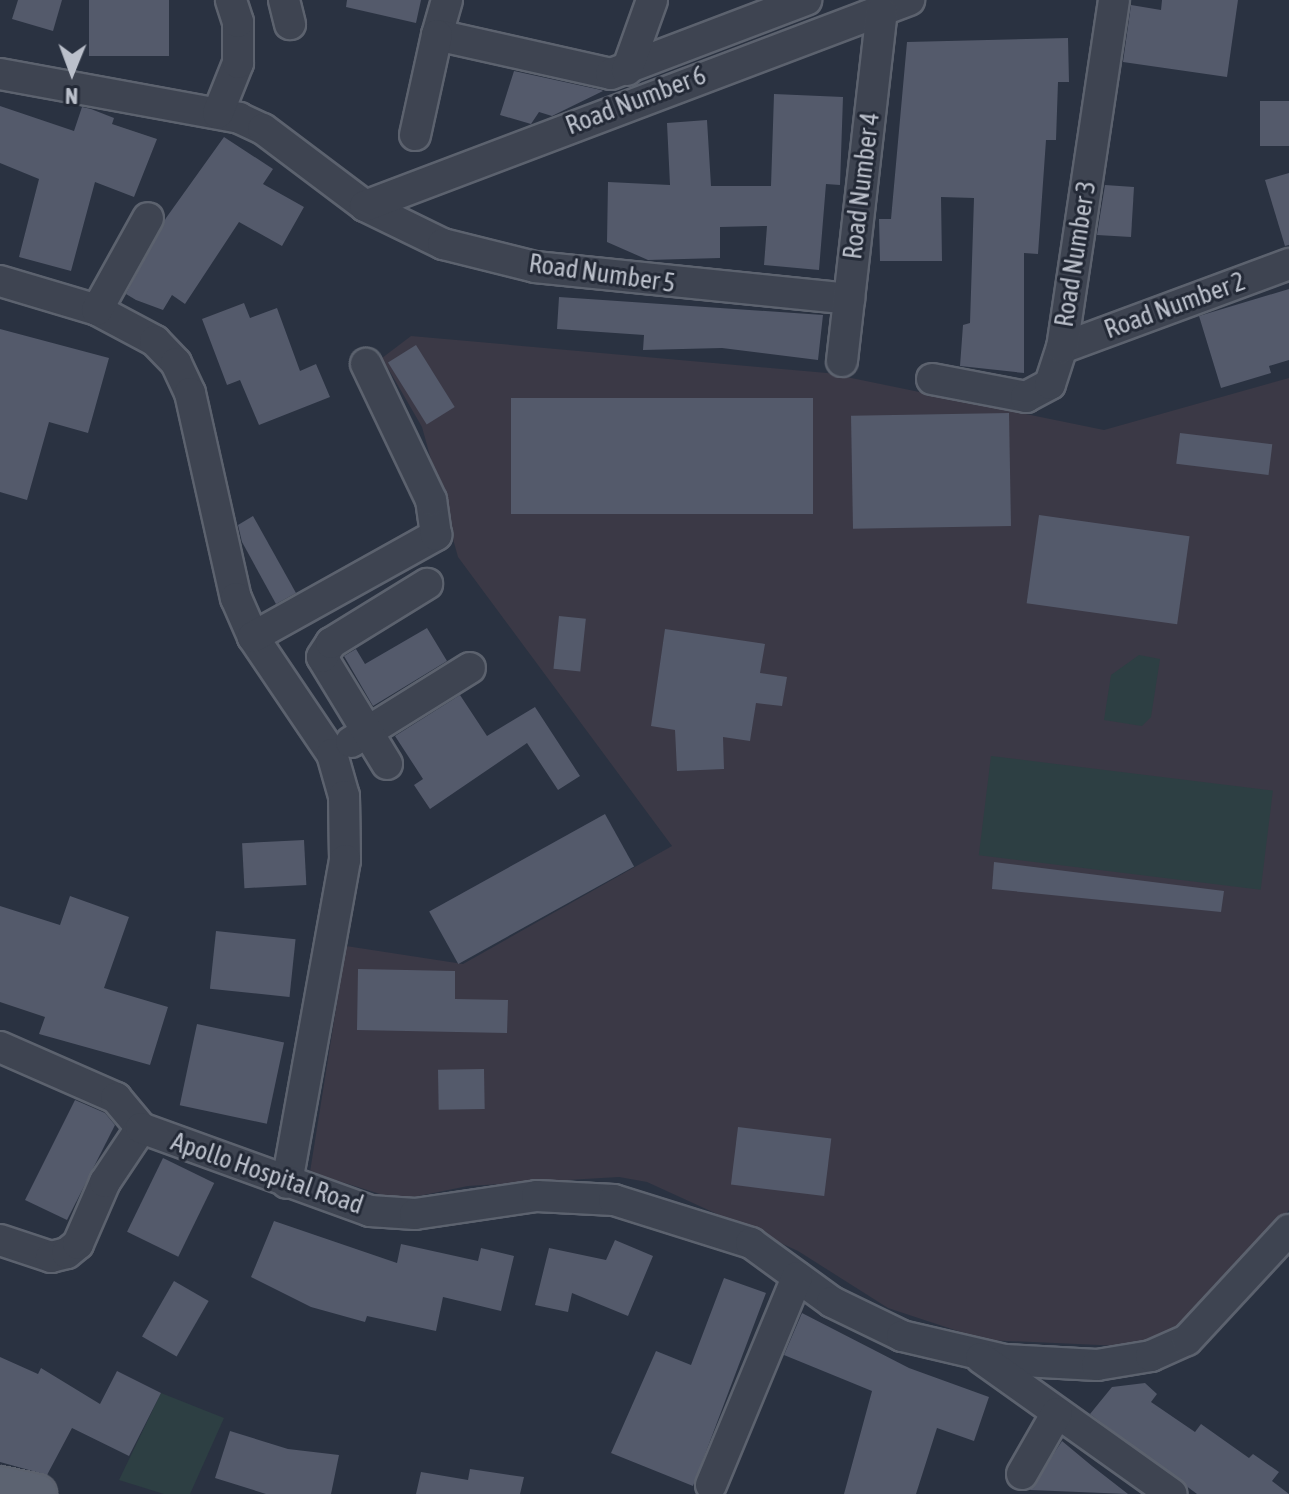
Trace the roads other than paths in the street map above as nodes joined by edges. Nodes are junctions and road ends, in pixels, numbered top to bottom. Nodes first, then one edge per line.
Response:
1 (231, 0) edge
2 (447, 0) edge
3 (652, 0) edge
4 (806, 0) edge
5 (1114, 0) edge
6 (896, 6) edge
7 (437, 35) junction
8 (627, 70) junction
9 (0, 74) edge
10 (218, 113) junction
11 (415, 135) dead end
12 (365, 206) junction
13 (148, 218) dead end
14 (1289, 264) edge
15 (0, 281) edge
16 (849, 299) junction
17 (97, 310) junction
18 (1062, 348) junction
19 (842, 361) dead end
20 (366, 364) dead end
21 (932, 379) dead end
22 (385, 564) junction
23 (253, 637) junction
24 (470, 668) dead end
25 (366, 733) junction
26 (332, 754) junction
27 (387, 764) dead end
28 (0, 1047) edge
29 (141, 1128) junction
30 (287, 1183) junction
31 (1289, 1230) edge
32 (0, 1240) edge
33 (797, 1277) junction
34 (972, 1352) junction
35 (1057, 1413) junction
36 (1022, 1474) dead end
37 (711, 1485) dead end
38 (0, 1486) edge
39 (37, 1494) edge
40 (1172, 1494) edge

1 - 10 street
2 - 7 street
3 - 8 street
4 - 8 street
5 - 18 street, Road Number 3
6 - 12 street, Road Number 6
6 - 16 street, Road Number 4
7 - 8 street
7 - 11 street
9 - 10 street, Road Number 5
10 - 12 street, Road Number 5
12 - 16 street, Road Number 5
13 - 17 street
14 - 18 street, Road Number 2
15 - 17 street
16 - 19 street, Road Number 4
17 - 23 street
18 - 21 street, Road Number 3
20 - 22 street
22 - 23 street
22 - 25 street
23 - 26 street
24 - 25 street
25 - 26 street
25 - 27 street
26 - 30 street
28 - 29 street
29 - 30 street, Apollo Hospital Road
29 - 32 street, Apollo Hospital Road
30 - 33 street, Apollo Hospital Road
31 - 34 street, Apollo Hospital Road
33 - 34 street, Apollo Hospital Road
33 - 37 street
34 - 35 street
35 - 36 street
35 - 40 street
38 - 39 main road

